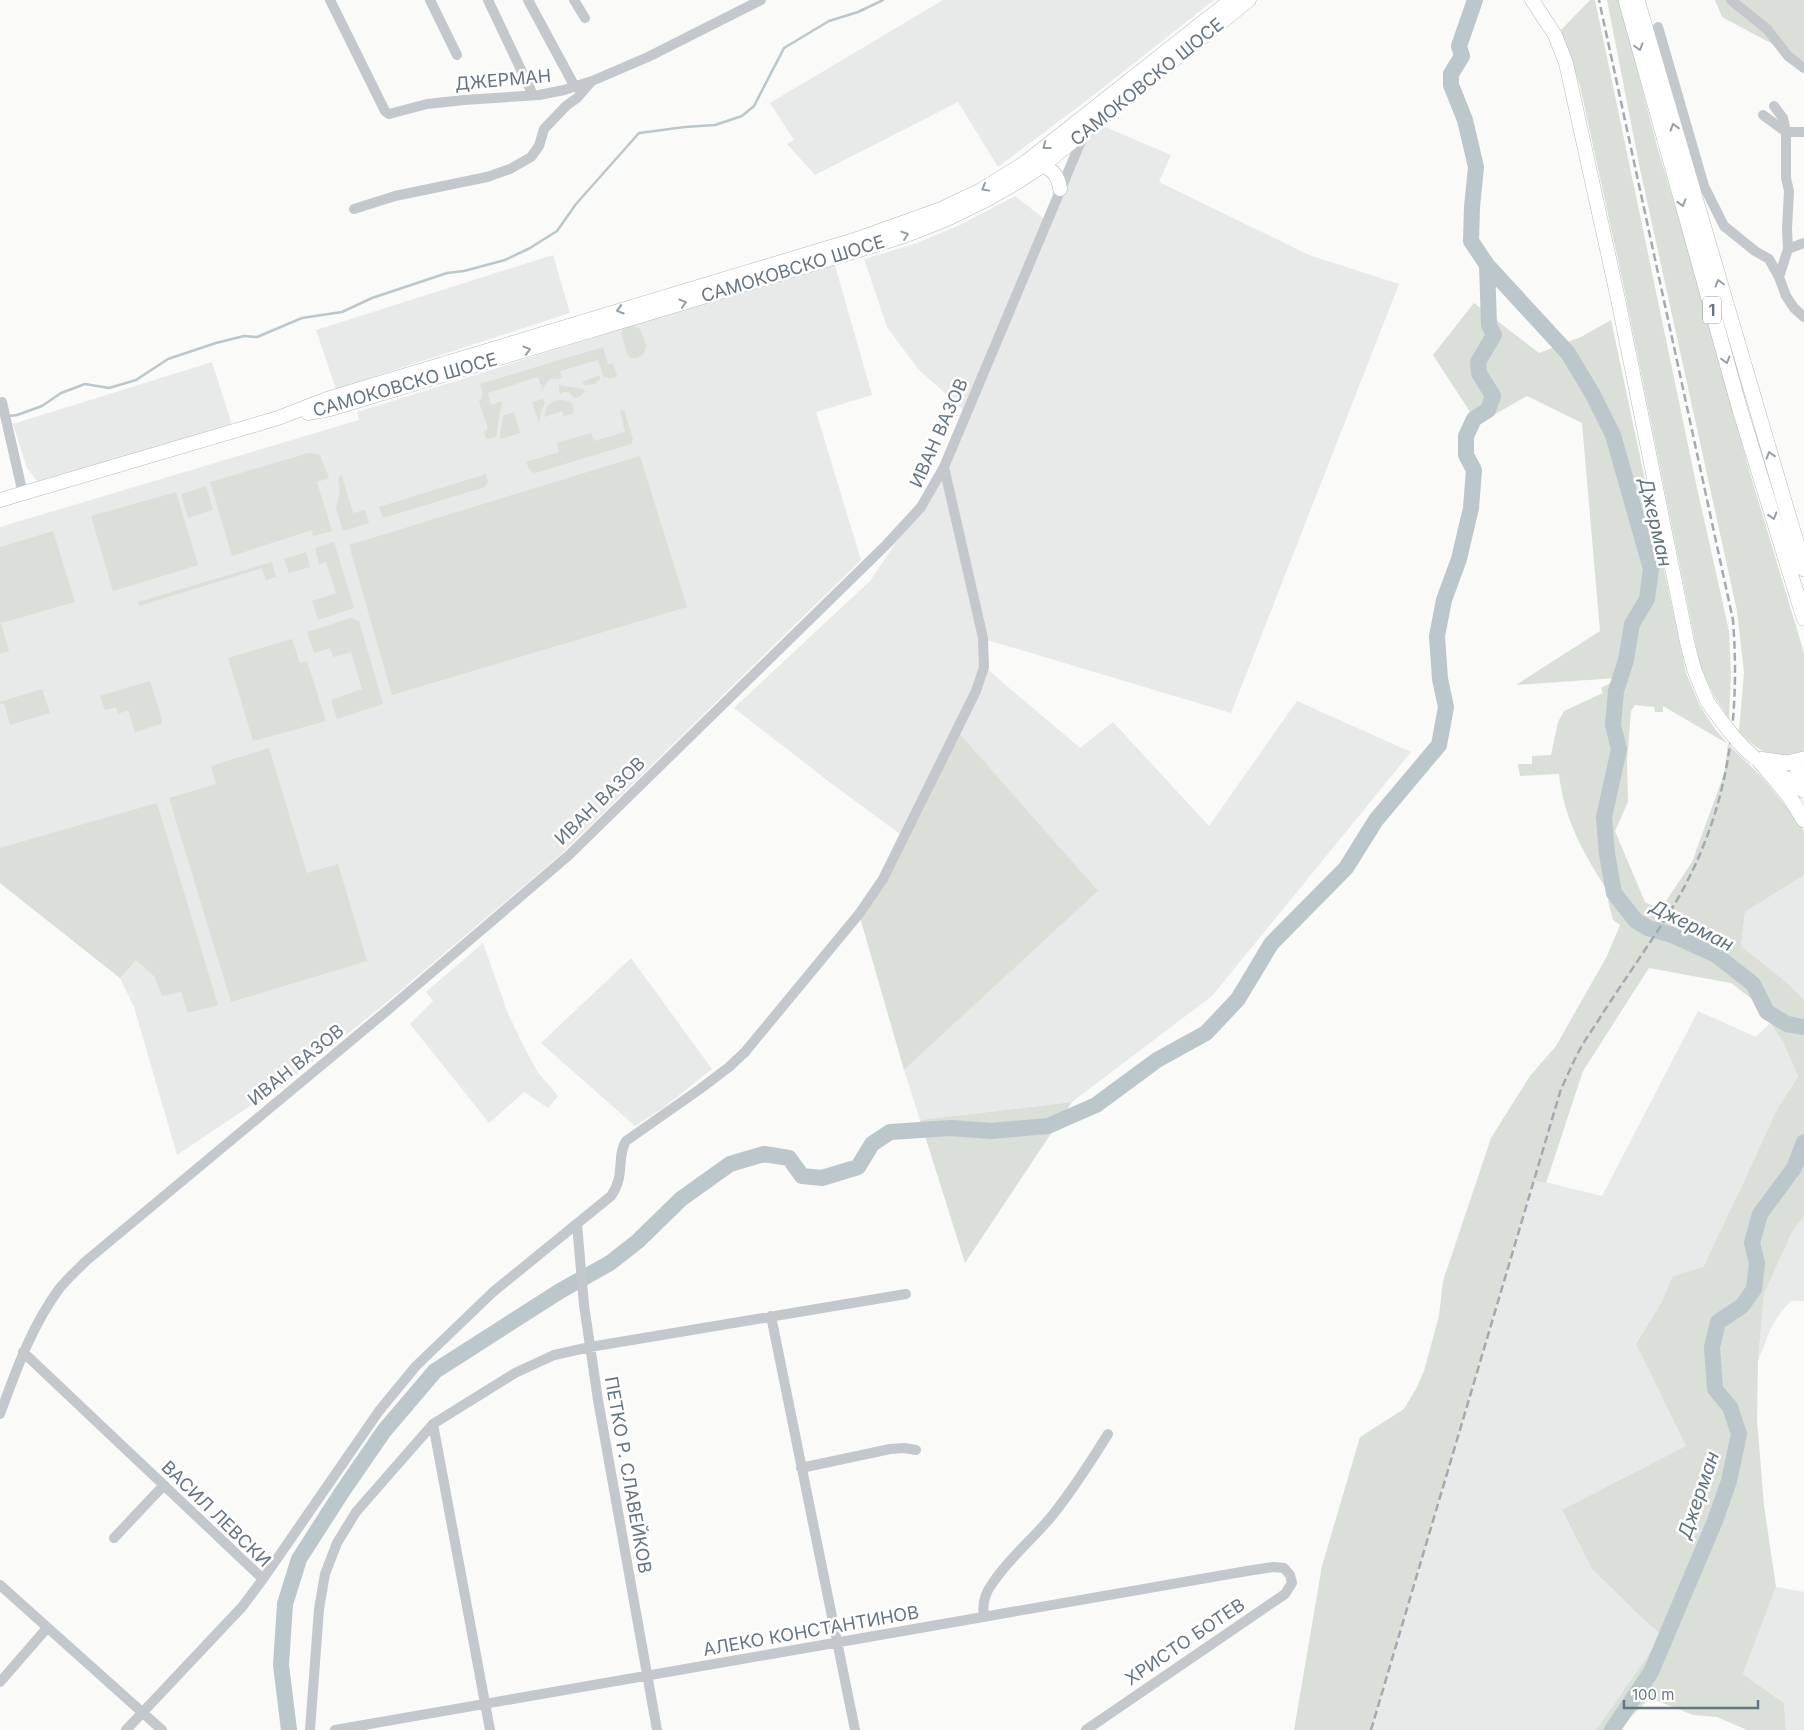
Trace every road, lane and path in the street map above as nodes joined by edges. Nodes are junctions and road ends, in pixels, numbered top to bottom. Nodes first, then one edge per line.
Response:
1 (330, 0) edge
2 (430, 0) edge
3 (488, 0) edge
4 (528, 0) edge
5 (574, 0) edge
6 (761, 0) edge
7 (1231, 0) edge
8 (1250, 0) edge
9 (1532, 0) edge
10 (1626, 0) edge
11 (1637, 0) edge
12 (1731, 0) edge
13 (585, 18) dead end
14 (1658, 27) dead end
15 (457, 55) dead end
16 (1804, 68) edge
17 (592, 81) junction
18 (575, 87) junction
19 (533, 95) junction
20 (1774, 106) dead end
21 (1094, 109) junction
22 (1763, 115) dead end
23 (1085, 131) junction
24 (1786, 132) junction
25 (1804, 132) edge
26 (1026, 162) junction
27 (1042, 166) junction
28 (1060, 189) junction
29 (354, 209) dead end
30 (1804, 242) edge
31 (1788, 249) junction
32 (1779, 277) junction
33 (1804, 317) edge
34 (3, 406) dead end
35 (278, 418) junction
36 (944, 467) junction
37 (23, 494) junction
38 (0, 500) edge
39 (1804, 569) edge
40 (1804, 618) edge
41 (1757, 759) junction
42 (1804, 759) edge
43 (1802, 790) edge
44 (1804, 820) edge
45 (577, 1224) junction
46 (906, 1294) dead end
47 (771, 1316) junction
48 (590, 1347) junction
49 (23, 1352) junction
50 (0, 1414) edge
51 (433, 1424) junction
52 (1108, 1434) dead end
53 (916, 1450) dead end
54 (801, 1468) junction
55 (164, 1485) junction
56 (114, 1538) dead end
57 (1290, 1575) joint
58 (263, 1580) junction
59 (0, 1585) edge
60 (984, 1616) junction
61 (47, 1628) junction
62 (836, 1643) junction
63 (647, 1676) junction
64 (0, 1682) edge
65 (485, 1704) junction
66 (143, 1712) junction
67 (126, 1730) edge
68 (162, 1730) edge
69 (310, 1730) edge
70 (335, 1730) edge
71 (490, 1730) edge
72 (657, 1730) edge
73 (855, 1730) edge
74 (1086, 1730) edge

1 - 19 street, ДЖЕРМАН
2 - 15 street
3 - 19 street
4 - 18 street
5 - 13 street
6 - 17 street, ДЖЕРМАН
7 - 21 main road, САМОКОВСКО ШОСЕ
8 - 23 main road, САМОКОВСКО ШОСЕ
9 - 41 main road, bridge
10 -> 40 main road, 1
39 -> 11 main road, 1
12 - 16 street
14 - 32 street
17 - 18 street, ДЖЕРМАН
17 - 29 street
18 - 19 street, ДЖЕРМАН
20 - 24 street
21 - 23 street, ИВАН ВАЗОВ
21 -> 26 main road, САМОКОВСКО ШОСЕ
22 - 24 street
23 - 27 main road, САМОКОВСКО ШОСЕ
23 - 28 street, ИВАН ВАЗОВ
24 - 25 street
24 - 31 street
26 - 27 main road
26 -> 35 main road, САМОКОВСКО ШОСЕ
27 - 28 main road
35 -> 27 main road, САМОКОВСКО ШОСЕ
28 - 36 street, ИВАН ВАЗОВ
30 - 31 street
31 - 32 street
32 - 33 street
34 - 37 street
35 - 37 main road, САМОКОВСКО ШОСЕ
36 - 45 street
36 - 49 street, ИВАН ВАЗОВ
37 - 38 main road, САМОКОВСКО ШОСЕ
41 - 42 main road
41 - 43 main road
41 - 44 main road
42 - 43 main road
45 - 48 street, ПЕТКО Р. СЛАВЕЙКОВ
45 - 58 street
46 - 47 street
47 - 48 street
47 - 54 street
48 - 51 street
48 - 63 street, ПЕТКО Р. СЛАВЕЙКОВ
49 - 50 street, ИВАН ВАЗОВ
49 - 55 street, ВАСИЛ ЛЕВСКИ
51 - 65 street
51 - 69 street
52 - 60 street
53 - 54 street
54 - 62 street
55 - 56 street
55 - 58 street, ВАСИЛ ЛЕВСКИ
57 - 60 street, АЛЕКО КОНСТАНТИНОВ
57 - 74 street, ХРИСТО БОТЕВ
58 - 66 street, ВАСИЛ ЛЕВСКИ
59 - 61 street
60 - 62 street, АЛЕКО КОНСТАНТИНОВ
61 - 64 street
61 - 66 street
62 - 63 street, АЛЕКО КОНСТАНТИНОВ
62 - 73 street
63 - 65 street, АЛЕКО КОНСТАНТИНОВ
63 - 72 street, ПЕТКО Р. СЛАВЕЙКОВ
65 - 70 street, АЛЕКО КОНСТАНТИНОВ
65 - 71 street
66 - 67 street, ВАСИЛ ЛЕВСКИ
66 - 68 street

